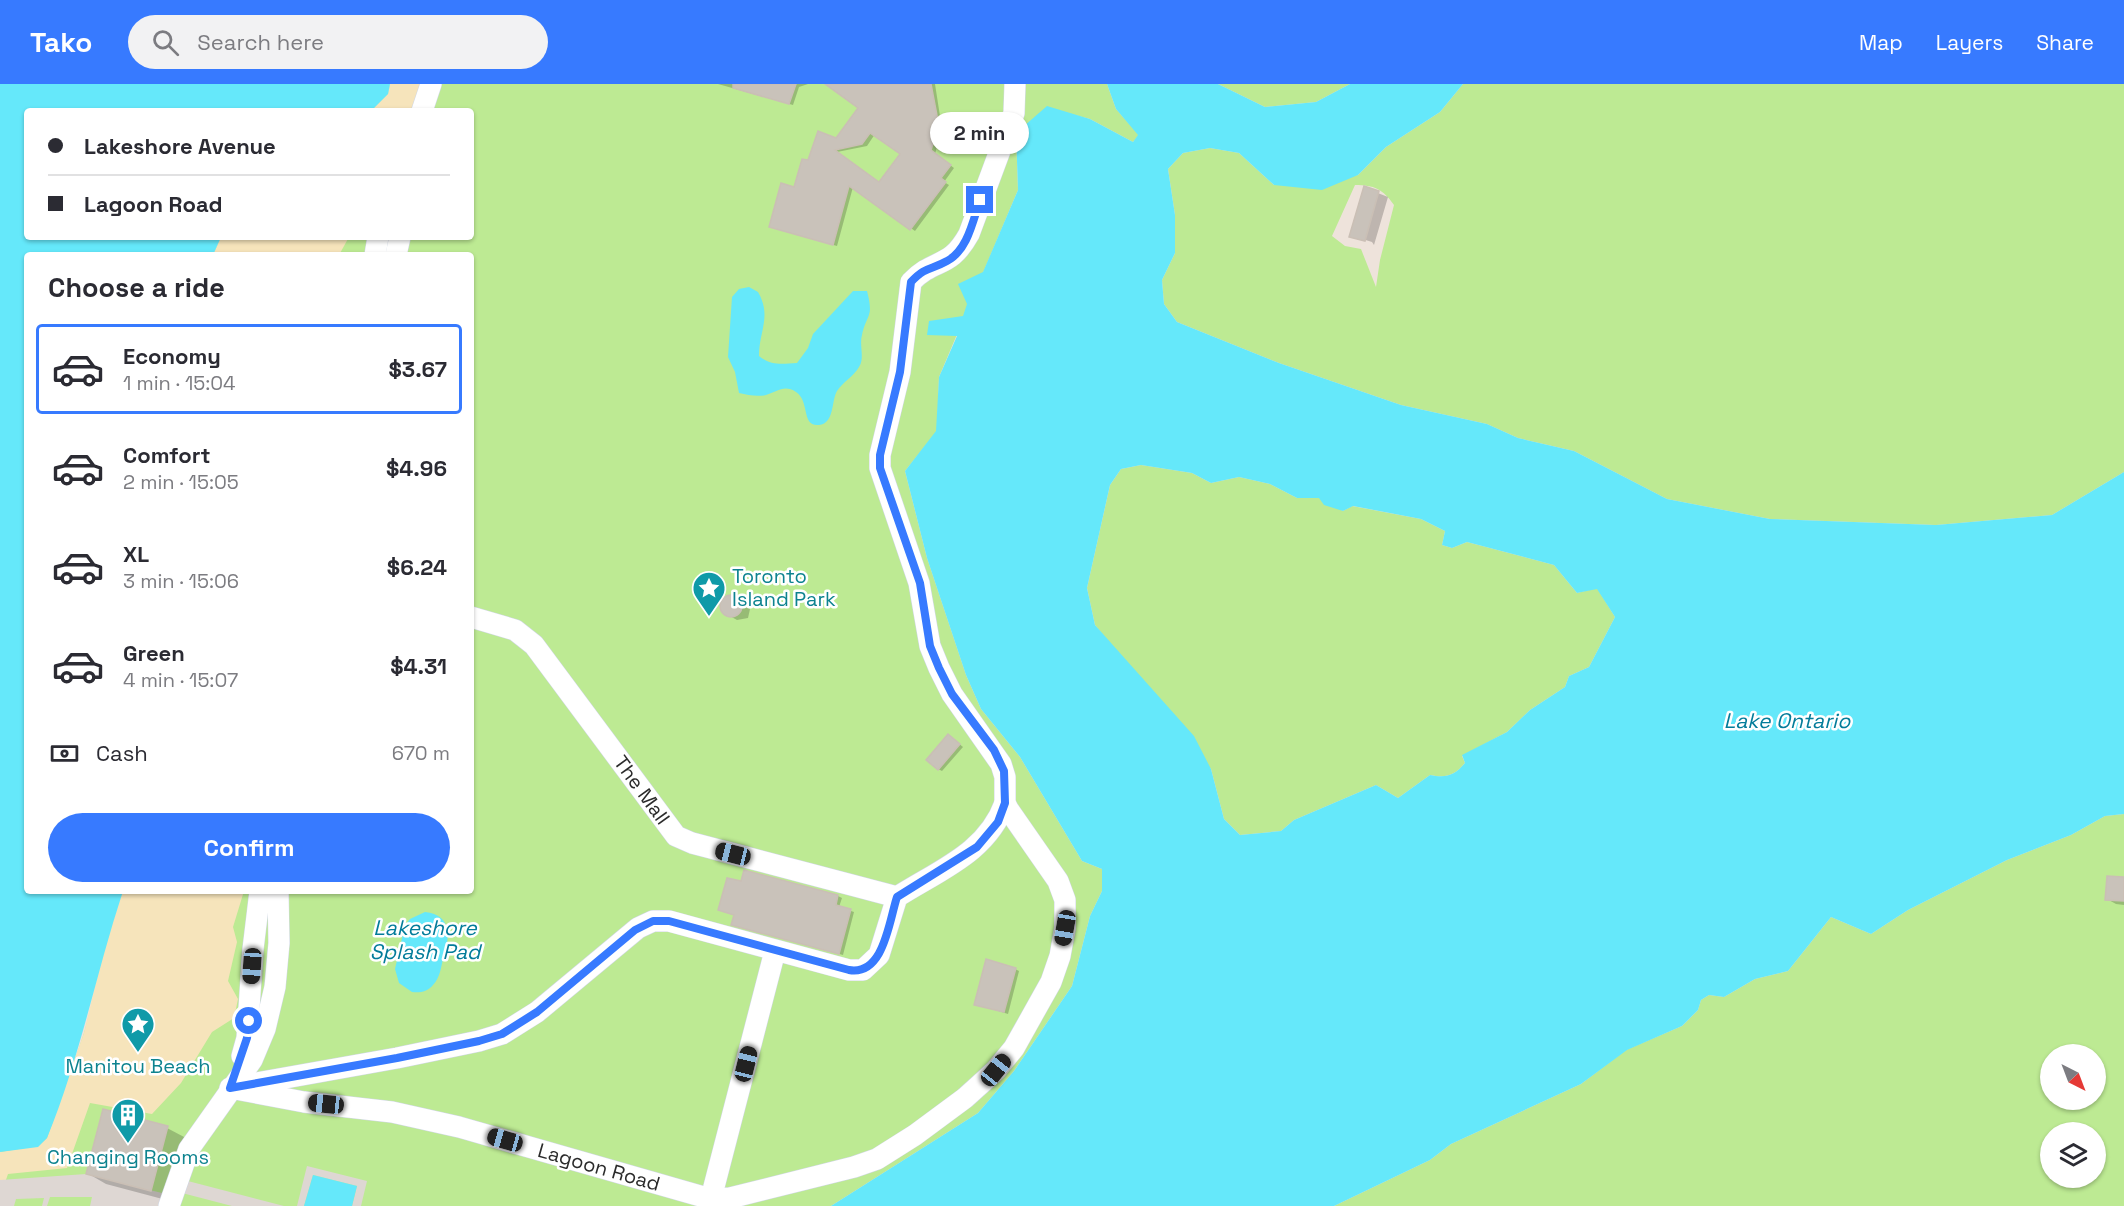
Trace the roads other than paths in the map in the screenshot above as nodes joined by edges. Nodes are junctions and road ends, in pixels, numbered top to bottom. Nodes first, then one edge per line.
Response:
1 (431, 84) edge
2 (1015, 84) edge
3 (423, 108) edge
4 (474, 618) edge
5 (1005, 803) junction
6 (260, 894) edge
7 (278, 894) edge
8 (897, 897) junction
9 (775, 951) junction
10 (230, 1088) junction
11 (710, 1202) edge
12 (169, 1206) edge

1 - 3 lane
2 - 5 lane, Lagoon Road
4 - 8 lane, The Mall
5 - 8 lane
5 - 11 lane, Lagoon Road
6 - 10 lane
7 - 10 lane
8 - 9 lane
9 - 10 lane
9 - 11 lane
10 - 11 lane, Lagoon Road
10 - 12 lane

